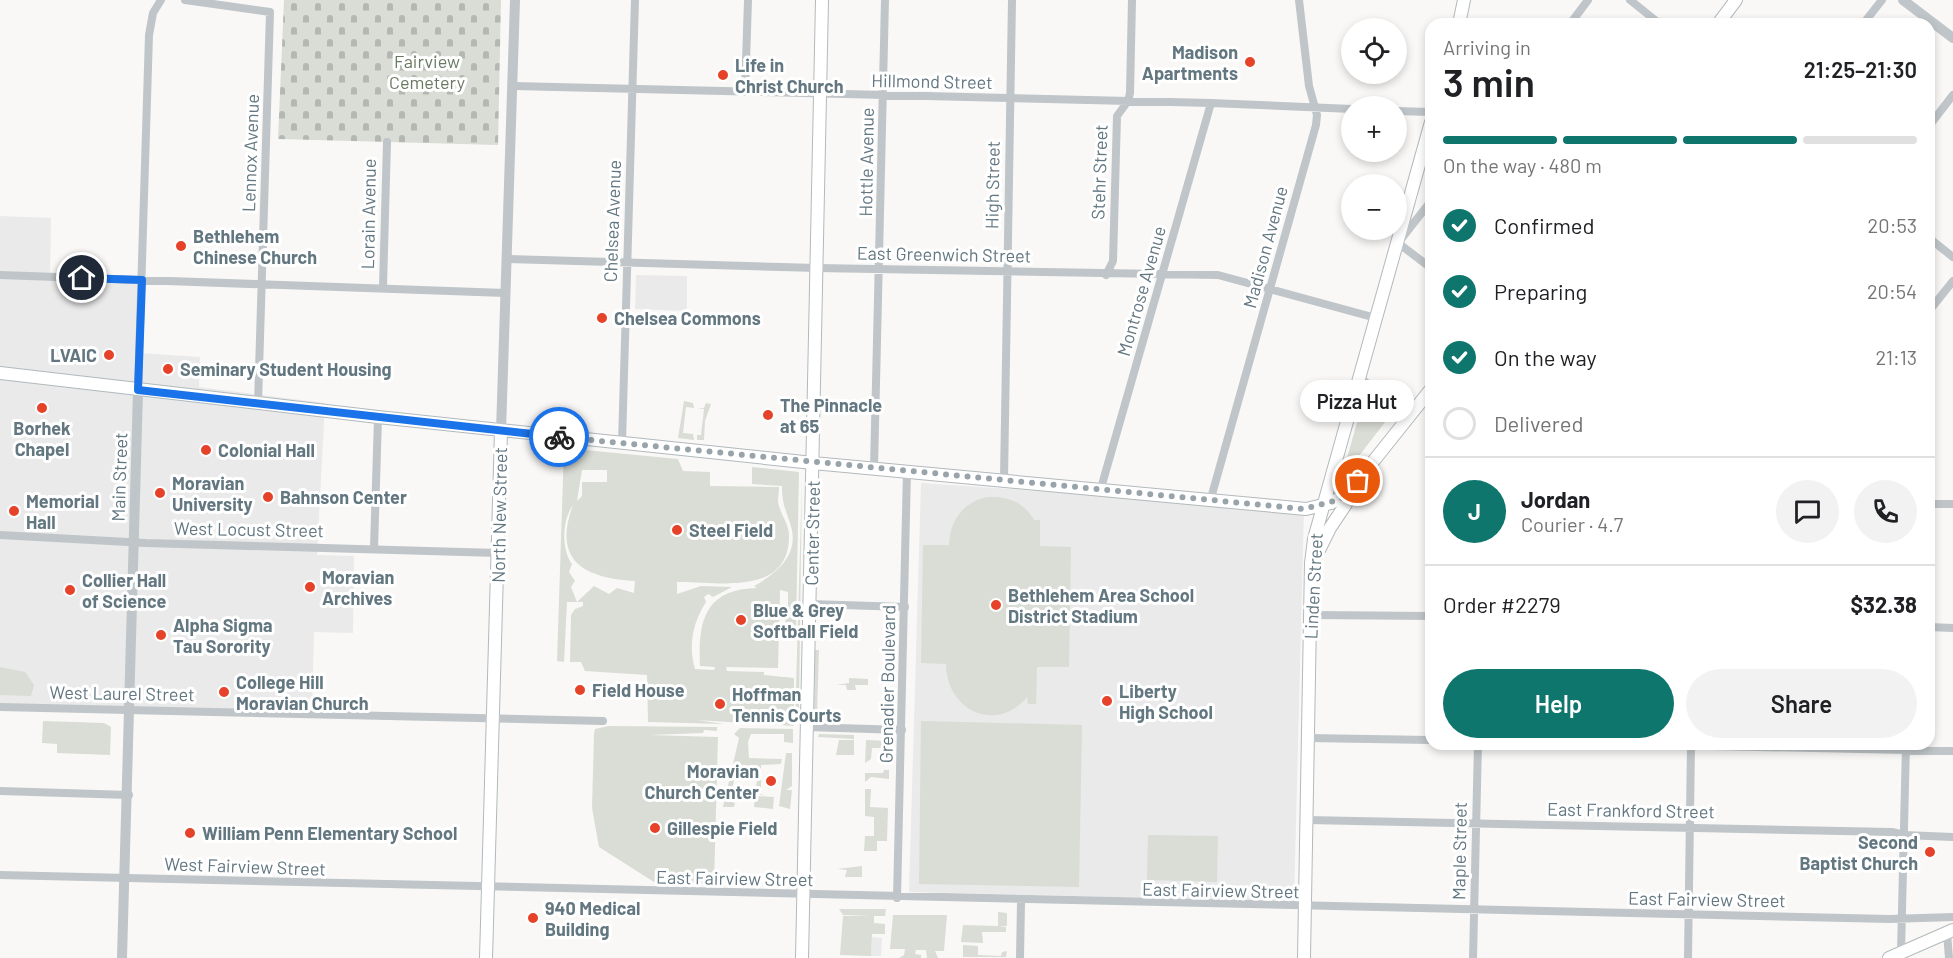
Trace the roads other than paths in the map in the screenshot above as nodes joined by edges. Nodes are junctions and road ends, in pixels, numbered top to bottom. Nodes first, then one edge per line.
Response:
1 (161, 0) edge
2 (185, 0) edge
3 (515, 0) edge
4 (635, 0) edge
5 (748, 0) edge
6 (822, 0) edge
7 (885, 0) edge
8 (1012, 0) edge
9 (1132, 0) edge
10 (1299, 0) edge
11 (1464, 0) edge
12 (1588, 0) edge
13 (1630, 0) edge
14 (1736, 0) edge
15 (1882, 0) edge
16 (1903, 0) edge
17 (1460, 18) edge
18 (1574, 18) edge
19 (1652, 18) edge
20 (1722, 18) edge
21 (1868, 18) edge
22 (1927, 18) edge
23 (1935, 24) edge
24 (1953, 38) edge
25 (513, 86) junction
26 (632, 88) junction
27 (745, 92) junction
28 (820, 95) junction
29 (1953, 95) edge
30 (883, 96) junction
31 (1010, 99) junction
32 (1128, 101) junction
33 (1211, 103) junction
34 (1313, 107) junction
35 (1341, 108) edge
36 (1407, 111) edge
37 (1425, 112) edge
38 (1935, 118) edge
39 (387, 142) dead end
40 (1425, 144) edge
41 (1425, 209) edge
42 (1398, 243) junction
43 (1935, 243) edge
44 (1953, 257) edge
45 (506, 259) junction
46 (628, 262) junction
47 (1425, 263) edge
48 (817, 268) junction
49 (880, 270) junction
50 (1006, 272) junction
51 (1106, 274) junction
52 (1164, 274) junction
53 (0, 275) edge
54 (142, 280) junction
55 (1953, 281) edge
56 (262, 283) junction
57 (383, 287) junction
58 (1272, 288) junction
59 (505, 293) junction
60 (1935, 304) edge
61 (1376, 318) junction
62 (0, 374) edge
63 (1359, 377) junction
64 (138, 390) junction
65 (1425, 396) edge
66 (258, 403) junction
67 (1409, 416) junction
68 (378, 417) junction
69 (501, 431) junction
70 (622, 443) junction
71 (813, 463) junction
72 (874, 468) junction
73 (907, 471) junction
74 (1004, 479) junction
75 (1101, 488) junction
76 (1348, 494) junction
77 (1210, 498) junction
78 (1935, 504) edge
79 (1953, 504) edge
80 (1324, 506) junction
81 (0, 536) edge
82 (134, 542) junction
83 (374, 549) junction
84 (498, 553) junction
85 (1311, 562) junction
86 (810, 604) junction
87 (905, 607) junction
88 (1311, 615) junction
89 (1425, 616) edge
90 (1935, 627) edge
91 (1953, 628) edge
92 (0, 707) edge
93 (130, 710) junction
94 (495, 720) junction
95 (603, 721) dead end
96 (807, 728) junction
97 (902, 730) junction
98 (1308, 738) junction
99 (1425, 740) edge
100 (1935, 749) edge
101 (1478, 750) edge
102 (1691, 750) edge
103 (1906, 750) edge
104 (1953, 751) edge
105 (0, 791) edge
106 (129, 795) junction
107 (1307, 820) junction
108 (1476, 823) junction
109 (1690, 828) junction
110 (1904, 835) junction
111 (1953, 837) edge
112 (0, 875) edge
113 (124, 879) junction
114 (489, 890) junction
115 (804, 897) junction
116 (897, 898) junction
117 (1021, 902) junction
118 (1304, 909) junction
119 (1474, 911) junction
120 (1688, 916) junction
121 (1953, 918) edge
122 (1901, 919) junction
123 (1950, 931) edge
124 (1901, 952) junction
125 (122, 958) edge
126 (486, 958) edge
127 (802, 958) edge
128 (1020, 958) edge
129 (1304, 958) edge
130 (1473, 958) edge
131 (1688, 958) edge
132 (1889, 958) edge
133 (1949, 958) edge

1 - 54 street, Main Street
2 - 56 street, Lennox Avenue
3 - 25 street, North New Street
4 - 26 street, Chelsea Avenue
5 - 27 street
6 - 28 main road, Center Street
7 - 30 street, Hottle Avenue
8 - 31 street, High Street
9 - 32 street, Stehr Street
10 - 34 street, Madison Avenue
11 - 17 main road
12 - 18 street
13 - 19 street
14 - 20 main road
15 - 21 street
16 - 22 street
23 - 24 street
25 - 26 street, Hillmond Street
25 - 45 street, North New Street
26 - 27 street, Hillmond Street
26 - 46 street, Chelsea Avenue
27 - 28 street, Hillmond Street
28 - 30 street, Hillmond Street
28 - 48 main road, Center Street
29 - 38 street
30 - 31 street, Hillmond Street
30 - 49 street, Hottle Avenue
31 - 32 street, Hillmond Street
31 - 50 street, High Street
32 - 33 street, Hillmond Street
32 - 51 street, Stehr Street
33 - 34 street, Hillmond Street
33 - 52 street, Montrose Avenue
34 - 35 street, Hillmond Street
34 - 58 street, Madison Avenue
36 - 37 street
39 - 57 street, Lorain Avenue
40 - 42 main road, Linden Street
41 - 42 street
42 - 47 street
42 - 61 main road, Linden Street
43 - 44 street
45 - 46 street, East Greenwich Street
45 - 59 street, North New Street
46 - 48 street, East Greenwich Street
46 - 70 street, Chelsea Avenue
48 - 49 street, East Greenwich Street
48 - 71 main road, Center Street
49 - 50 street, East Greenwich Street
49 - 72 street, Hottle Avenue
50 - 51 street, East Greenwich Street
50 - 74 street, High Street
51 - 52 street, East Greenwich Street
52 - 58 street, East Greenwich Street
52 - 75 street, Montrose Avenue
53 - 54 street
54 - 56 street
54 - 64 street, Main Street
55 - 60 street
56 - 57 street
56 - 66 street, Lennox Avenue
57 - 59 street
58 - 61 street, East Greenwich Street
58 - 77 street, Madison Avenue
59 - 69 street, North New Street
61 - 63 main road, Linden Street
62 - 64 main road
63 - 67 street
63 - 80 main road, Linden Street
64 - 66 main road
64 - 82 street, Main Street
65 - 67 main road
66 - 68 main road
67 - 76 main road
68 - 69 main road
68 - 83 street
69 - 70 main road
69 - 84 main road, North New Street
70 - 71 main road
71 - 72 main road
71 - 86 main road, Center Street
72 - 73 main road
73 - 74 main road
73 - 87 street, Grenadier Boulevard
74 - 75 main road
75 - 77 main road
76 - 80 main road
76 - 85 main road
77 - 80 main road
78 - 79 street
80 - 85 main road, Linden Street
81 - 82 street, West Locust Street
82 - 83 street, West Locust Street
82 - 93 street, Main Street
83 - 84 street, West Locust Street
84 - 94 main road, North New Street
85 - 88 main road, Linden Street
86 - 87 street
86 - 96 main road, Center Street
87 - 97 street, Grenadier Boulevard
88 - 89 street
88 - 98 main road, Linden Street
90 - 91 street
92 - 93 street, West Laurel Street
93 - 94 street, West Laurel Street
93 - 106 street, Main Street
94 - 95 street, West Laurel Street
94 - 114 main road, North New Street
96 - 97 street
96 - 115 main road, Center Street
97 - 116 street, Grenadier Boulevard
98 - 99 street
98 - 107 main road, Linden Street
100 - 104 street
101 - 108 street, Maple Street
102 - 109 street
103 - 110 street
105 - 106 street
106 - 113 street, Main Street
107 - 108 street, East Frankford Street
107 - 118 main road, Linden Street
108 - 109 street, East Frankford Street
108 - 119 street, Maple Street
109 - 110 street, East Frankford Street
109 - 120 street
110 - 111 street, East Frankford Street
110 - 122 street
112 - 113 street, West Fairview Street
113 - 114 street, West Fairview Street
113 - 125 street, Main Street
114 - 115 street, East Fairview Street
114 - 126 main road, North New Street
115 - 116 street, East Fairview Street
115 - 127 main road, Center Street
116 - 117 street, East Fairview Street
117 - 118 street, East Fairview Street
117 - 128 street
118 - 119 street, East Fairview Street
118 - 129 main road, Linden Street
119 - 120 street, East Fairview Street
119 - 130 street, Maple Street
120 - 122 street, East Fairview Street
120 - 131 street
121 - 122 street, East Fairview Street
122 - 124 street
123 - 124 main road
123 - 133 street
124 - 132 main road

